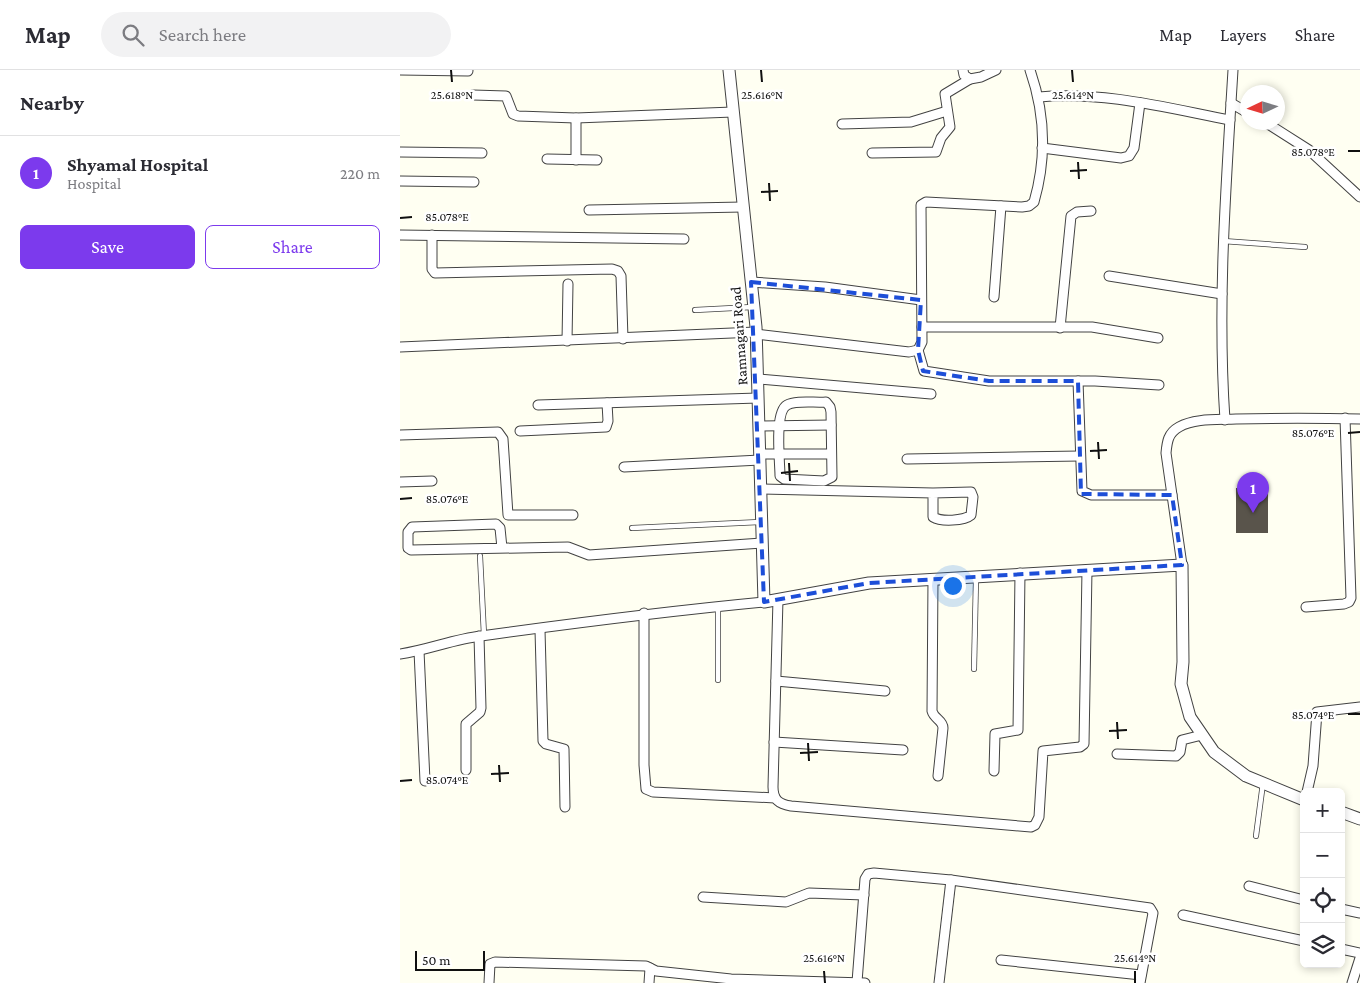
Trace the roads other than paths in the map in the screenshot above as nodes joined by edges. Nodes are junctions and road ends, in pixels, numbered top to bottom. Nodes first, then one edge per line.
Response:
1 (400, 70) edge
2 (729, 70) edge
3 (963, 70) edge
4 (996, 70) edge
5 (1030, 70) edge
6 (1232, 70) edge
7 (468, 71) dead end
8 (970, 79) junction
9 (473, 95) dead end
10 (1039, 97) junction
11 (1140, 103) junction
12 (1231, 103) junction
13 (1240, 108) edge
14 (947, 111) junction
15 (733, 112) junction
16 (576, 118) junction
17 (1230, 120) junction
18 (842, 124) dead end
19 (1277, 130) edge
20 (1042, 148) junction
21 (400, 152) edge
22 (482, 153) dead end
23 (872, 153) dead end
24 (547, 159) dead end
25 (576, 160) junction
26 (597, 160) dead end
27 (400, 181) edge
28 (474, 182) dead end
29 (1360, 197) edge
30 (1001, 206) junction
31 (743, 207) junction
32 (589, 210) dead end
33 (1092, 212) dead end
34 (432, 235) junction
35 (400, 236) edge
36 (684, 239) dead end
37 (1224, 241) junction
38 (1305, 247) dead end
39 (1109, 276) dead end
40 (751, 282) junction
41 (568, 284) dead end
42 (1222, 294) junction
43 (994, 298) dead end
44 (921, 300) junction
45 (754, 307) junction
46 (695, 310) dead end
47 (922, 328) junction
48 (1060, 328) junction
49 (756, 333) junction
50 (1158, 338) dead end
51 (623, 339) junction
52 (567, 341) junction
53 (400, 347) edge
54 (918, 350) junction
55 (758, 379) junction
56 (1078, 381) junction
57 (1159, 386) dead end
58 (931, 394) dead end
59 (758, 398) junction
60 (607, 403) junction
61 (538, 405) dead end
62 (1346, 418) junction
63 (1360, 418) edge
64 (1225, 420) junction
65 (779, 425) junction
66 (831, 425) junction
67 (759, 426) junction
68 (520, 431) dead end
69 (400, 435) edge
70 (780, 453) junction
71 (831, 454) junction
72 (1080, 456) junction
73 (760, 457) junction
74 (907, 459) dead end
75 (624, 467) dead end
76 (432, 481) dead end
77 (400, 482) edge
78 (760, 489) junction
79 (933, 493) junction
80 (1172, 495) junction
81 (573, 515) dead end
82 (761, 522) junction
83 (632, 528) dead end
84 (762, 543) junction
85 (502, 548) junction
86 (480, 556) dead end
87 (1182, 565) junction
88 (1087, 570) junction
89 (1020, 573) junction
90 (976, 576) junction
91 (933, 579) junction
92 (778, 600) junction
93 (764, 602) junction
94 (718, 606) junction
95 (1306, 606) dead end
96 (644, 613) junction
97 (540, 630) junction
98 (482, 636) junction
99 (419, 651) junction
100 (400, 654) edge
101 (974, 669) dead end
102 (718, 680) dead end
103 (776, 681) junction
104 (886, 691) dead end
105 (1360, 707) edge
106 (1202, 735) junction
107 (774, 742) junction
108 (903, 750) dead end
109 (1116, 754) dead end
110 (466, 770) dead end
111 (994, 771) dead end
112 (938, 776) dead end
113 (425, 781) dead end
114 (1263, 783) junction
115 (1309, 788) edge
116 (775, 798) junction
117 (1300, 798) edge
118 (565, 807) dead end
119 (1345, 813) edge
120 (1360, 819) edge
121 (1256, 836) dead end
122 (951, 880) junction
123 (1249, 886) dead end
124 (864, 895) junction
125 (703, 897) dead end
126 (1300, 899) edge
127 (1345, 910) edge
128 (1360, 913) edge
129 (1184, 915) dead end
130 (1300, 940) edge
131 (1345, 950) edge
132 (1360, 954) edge
133 (1360, 958) edge
134 (1001, 960) dead end
135 (650, 968) junction
136 (1140, 979) edge
137 (489, 983) edge
138 (649, 983) edge
139 (861, 983) edge
140 (939, 983) edge
141 (1352, 983) edge

1 - 7 street
2 - 15 street, Ramnagari Road
3 - 8 street
4 - 8 street
5 - 10 street
6 - 12 street
8 - 14 street
9 - 16 street
10 - 11 street
10 - 20 street
11 - 17 street
11 - 20 street
12 - 13 street
12 - 17 street
14 - 18 street
14 - 23 street
15 - 16 street
15 - 31 street, Ramnagari Road
16 - 25 street
17 - 37 street
19 - 29 street
20 - 30 street
21 - 22 street
24 - 25 street
25 - 26 street
27 - 28 street
30 - 43 street
30 - 44 street
31 - 32 street
31 - 40 street, Ramnagari Road
33 - 48 street
34 - 35 street
34 - 36 street
34 - 51 street
37 - 38 lane
37 - 42 street
39 - 42 street
40 - 44 street
40 - 45 street, Ramnagari Road
41 - 52 street
42 - 64 street
44 - 47 street
45 - 46 lane
45 - 49 street, Ramnagari Road
47 - 48 street
47 - 54 street
48 - 50 street
49 - 51 street
49 - 54 street
49 - 55 street, Ramnagari Road
51 - 52 street
52 - 53 street
54 - 56 street
55 - 58 street
55 - 59 street, Ramnagari Road
56 - 57 street
56 - 72 street
59 - 60 street
59 - 67 street, Ramnagari Road
60 - 61 street
60 - 68 street
62 - 63 street
62 - 64 street
62 - 95 street
64 - 80 street
65 - 66 street
65 - 66 street
65 - 67 street
65 - 70 street
66 - 71 street
67 - 73 street, Ramnagari Road
69 - 81 street
70 - 71 street
70 - 71 street
70 - 73 street
72 - 74 street
72 - 80 street
73 - 75 street
73 - 78 street, Ramnagari Road
76 - 77 street
78 - 79 street
78 - 82 street, Ramnagari Road
79 - 79 street
80 - 87 street
82 - 83 lane
82 - 84 street, Ramnagari Road
84 - 85 street
84 - 93 street, Ramnagari Road
85 - 85 street
86 - 98 lane
87 - 88 street
87 - 106 street
88 - 89 street
88 - 116 street
89 - 90 street
89 - 111 street
90 - 91 street
90 - 101 lane
91 - 92 street
91 - 112 street
92 - 93 street
92 - 103 street
93 - 94 street
94 - 96 street
94 - 102 lane
96 - 97 street
96 - 116 street
97 - 98 street
97 - 118 street
98 - 99 street
98 - 110 street
99 - 100 street
99 - 113 street
103 - 104 street
103 - 107 street
105 - 115 street
106 - 109 street
106 - 114 street
107 - 108 street
107 - 116 street
114 - 117 street
114 - 121 lane
119 - 120 street
122 - 124 street
122 - 136 street
122 - 140 street
123 - 126 street
124 - 125 street
124 - 139 street
127 - 128 street
129 - 130 street
131 - 132 street
133 - 141 street
134 - 136 street
135 - 137 street
135 - 138 street
135 - 139 street

